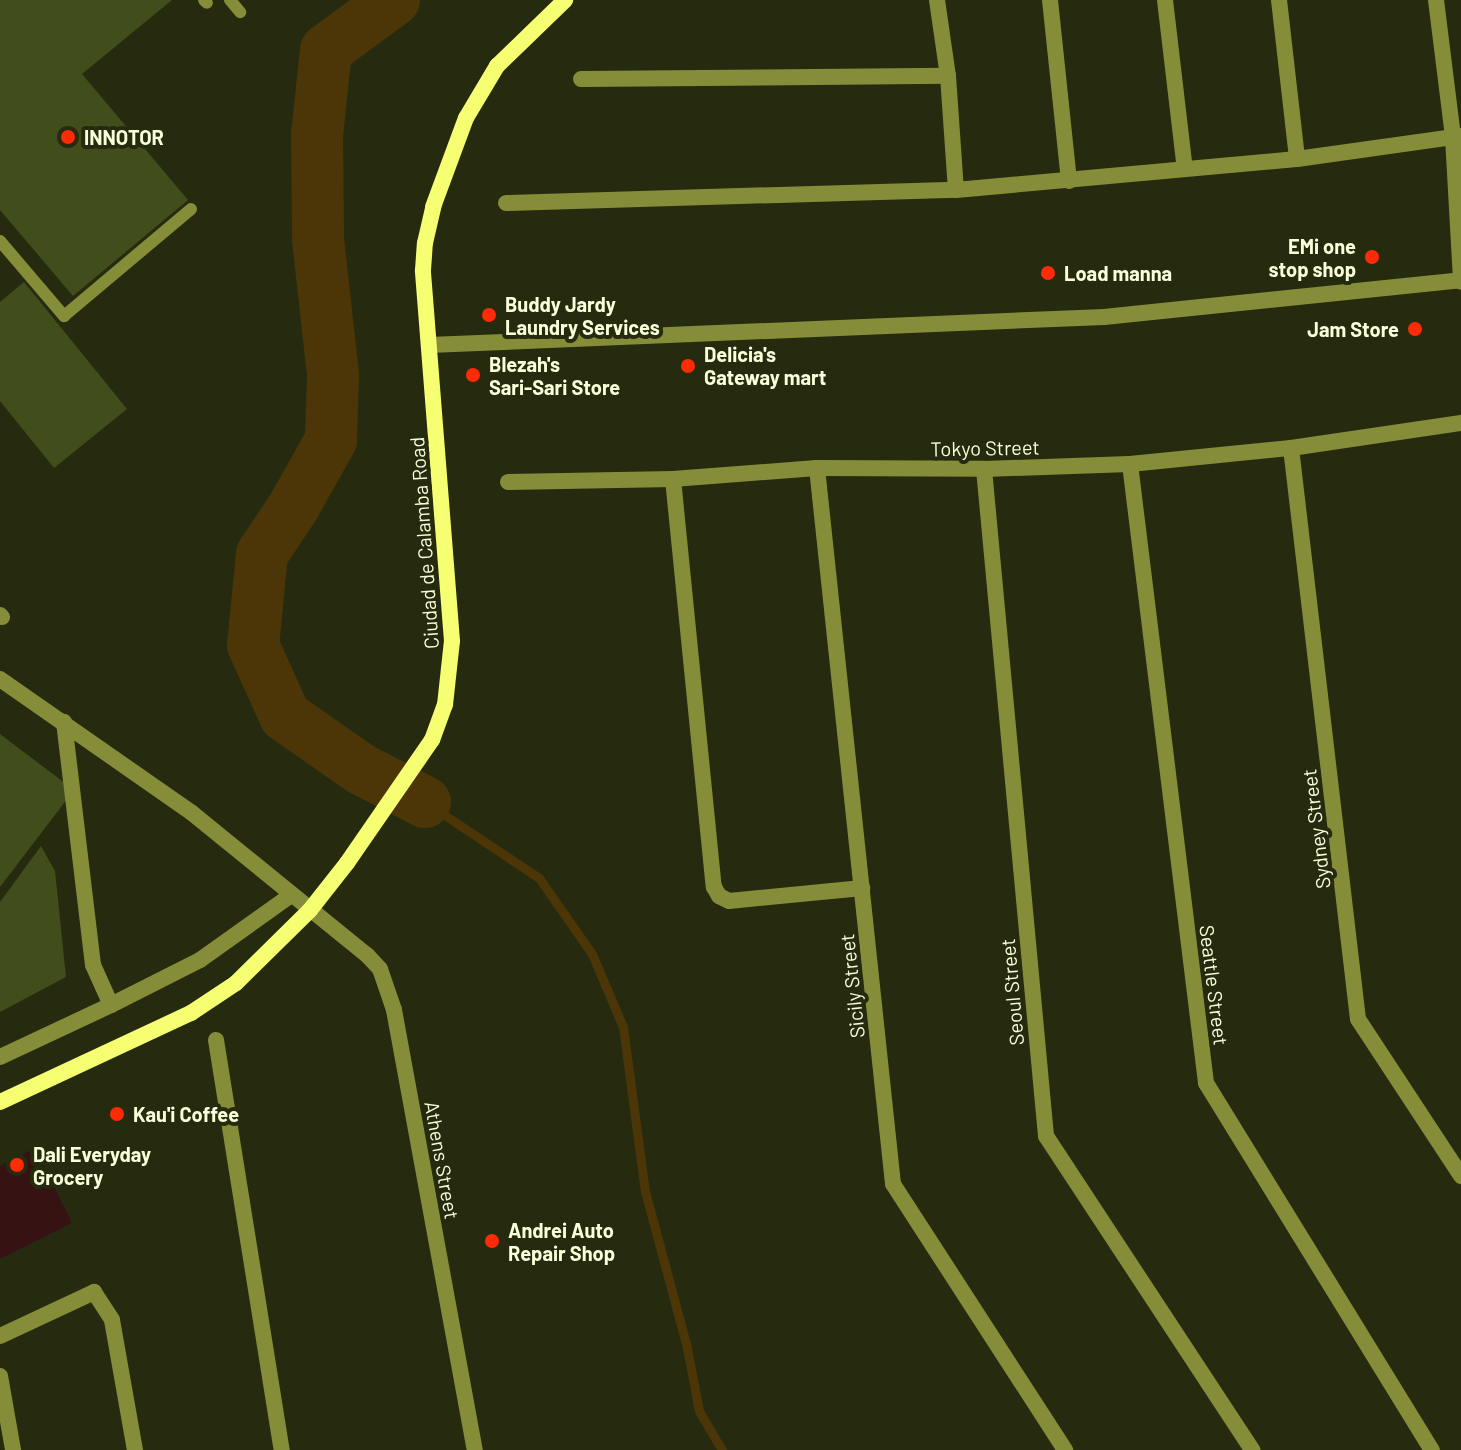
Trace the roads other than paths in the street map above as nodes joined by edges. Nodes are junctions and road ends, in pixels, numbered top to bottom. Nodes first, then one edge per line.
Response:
1 (230, 0) edge
2 (565, 0) edge
3 (937, 0) edge
4 (1050, 0) edge
5 (1165, 0) edge
6 (1279, 0) edge
7 (1436, 0) edge
8 (240, 12) dead end
9 (948, 76) junction
10 (581, 79) dead end
11 (1457, 137) edge
12 (1297, 159) junction
13 (1185, 169) junction
14 (1069, 181) junction
15 (956, 190) junction
16 (506, 203) dead end
17 (191, 209) dead end
18 (0, 241) edge
19 (1461, 280) edge
20 (429, 345) junction
21 (1461, 423) edge
22 (1291, 448) junction
23 (1130, 464) junction
24 (817, 468) junction
25 (984, 469) junction
26 (673, 479) junction
27 (508, 482) dead end
28 (0, 679) edge
29 (64, 722) junction
30 (862, 888) junction
31 (291, 895) junction
32 (310, 910) junction
33 (111, 1005) junction
34 (216, 1040) dead end
35 (0, 1057) edge
36 (0, 1102) edge
37 (1461, 1176) edge
38 (0, 1336) edge
39 (0, 1376) edge
40 (13, 1450) edge
41 (135, 1450) edge
42 (282, 1450) edge
43 (475, 1450) edge
44 (1065, 1450) edge
45 (1252, 1450) edge
46 (1432, 1450) edge

1 - 8 lane
2 - 20 main road, Ciudad de Calamba Road
3 - 9 street
4 - 14 street
5 - 13 street
6 - 12 street
7 - 11 street
9 - 10 street
9 - 15 street
11 - 12 street
11 - 19 street
12 - 13 street
13 - 14 street
14 - 15 street
15 - 16 street
17 - 18 lane
19 - 20 street
20 - 32 main road, Ciudad de Calamba Road
21 - 22 street, Tokyo Street
22 - 23 street, Tokyo Street
22 - 37 street, Sydney Street
23 - 25 street, Tokyo Street
23 - 46 street, Seattle Street
24 - 25 street, Tokyo Street
24 - 26 street, Tokyo Street
24 - 30 street, Sicily Street
25 - 45 street, Seoul Street
26 - 27 street, Tokyo Street
26 - 30 street
28 - 29 street, Athens Street
29 - 31 street, Athens Street
29 - 33 street
30 - 44 street, Sicily Street
31 - 32 street, Athens Street
31 - 33 street
32 - 36 main road, Ciudad de Calamba Road
32 - 43 street, Athens Street
33 - 35 street
34 - 42 street
38 - 41 street
39 - 40 street

